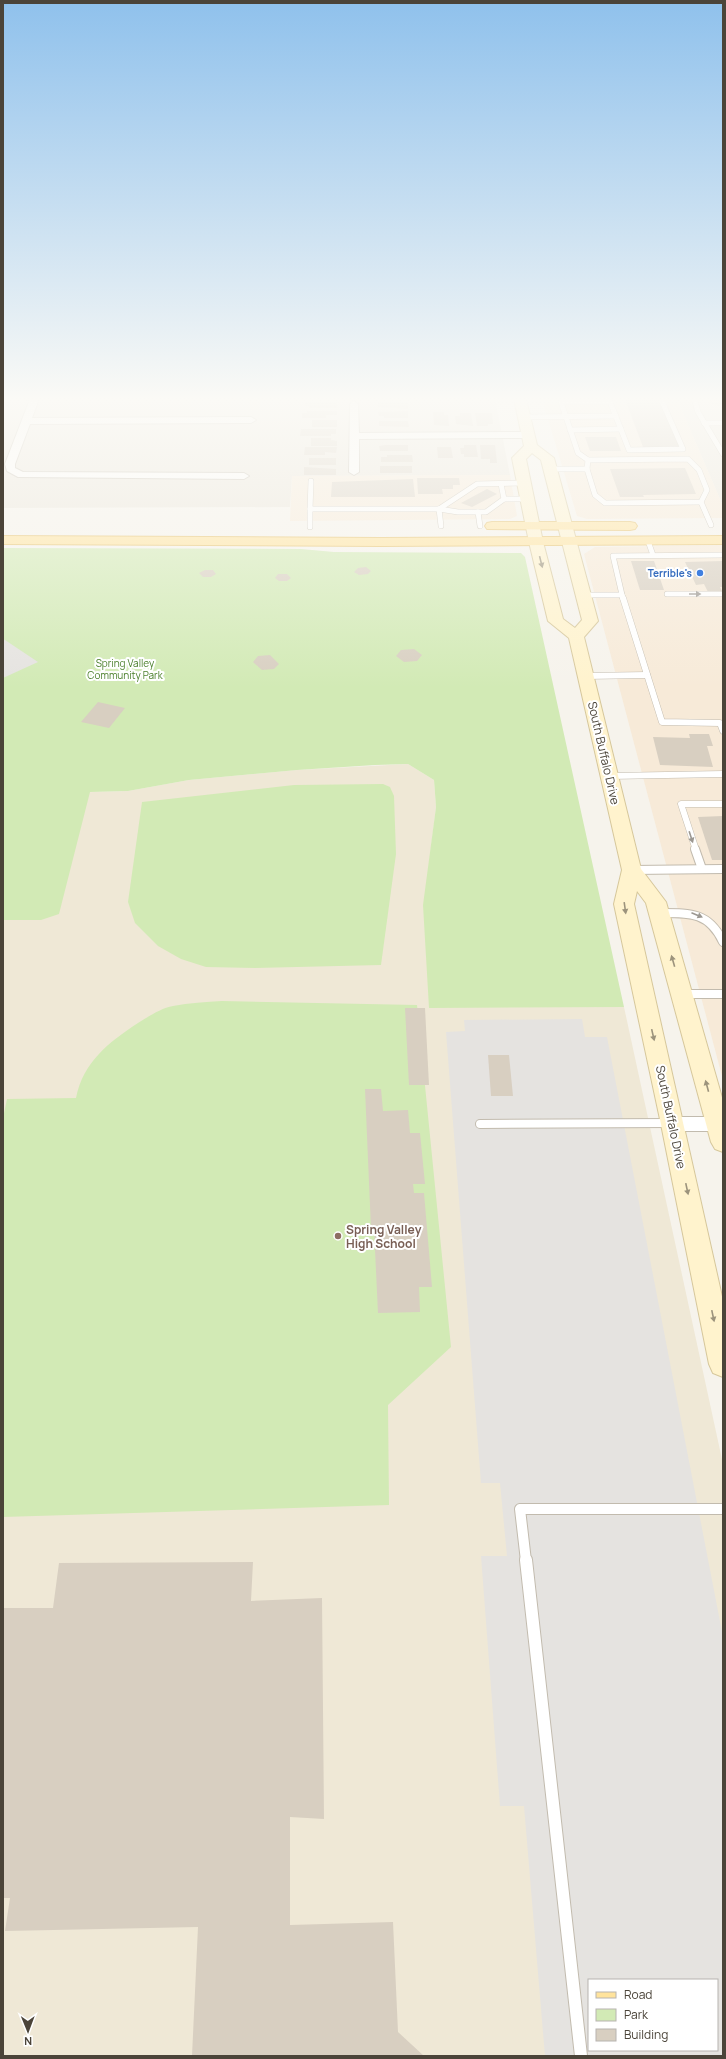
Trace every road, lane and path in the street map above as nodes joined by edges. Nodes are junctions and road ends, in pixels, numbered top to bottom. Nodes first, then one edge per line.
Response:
1 (310, 495) edge
2 (460, 495) edge
3 (503, 495) edge
4 (526, 495) edge
5 (556, 495) edge
6 (595, 495) edge
7 (705, 495) edge
8 (504, 499) junction
9 (527, 500) junction
10 (702, 502) junction
11 (310, 509) junction
12 (439, 509) junction
13 (478, 512) junction
14 (695, 525) dead end
15 (717, 525) edge
16 (310, 526) junction
17 (325, 526) dead end
18 (426, 526) dead end
19 (442, 526) junction
20 (480, 526) junction
21 (533, 526) junction
22 (564, 526) junction
23 (640, 526) dead end
24 (160, 527) dead end
25 (294, 527) dead end
26 (3, 528) edge
27 (3, 540) edge
28 (723, 540) edge
29 (568, 541) junction
30 (648, 541) junction
31 (536, 542) junction
32 (653, 555) junction
33 (723, 555) edge
34 (667, 594) dead end
35 (723, 594) edge
36 (584, 595) junction
37 (622, 595) junction
38 (576, 636) junction
39 (648, 675) junction
40 (586, 676) junction
41 (723, 731) edge
42 (723, 774) edge
43 (610, 776) junction
44 (723, 804) edge
45 (723, 868) edge
46 (702, 869) junction
47 (632, 870) junction
48 (659, 912) junction
49 (723, 942) edge
50 (682, 994) junction
51 (723, 994) edge
52 (480, 1124) dead end
53 (673, 1124) junction
54 (721, 1130) edge
55 (723, 1364) edge
56 (723, 1509) edge
57 (581, 2056) edge

1 - 11 lane
2 - 12 lane
3 - 8 lane
4 - 9 main road
5 - 22 main road
6 - 10 lane
7 - 10 lane
8 - 9 lane
8 - 13 lane
9 - 21 main road
10 - 15 lane
11 - 12 lane
11 - 16 lane
12 - 13 lane
12 - 19 lane
13 - 20 lane
14 - 15 main road
16 - 17 main road
16 - 25 main road
18 - 19 main road
19 - 20 main road
20 - 21 main road
21 - 22 main road
21 - 31 main road
22 - 23 main road
22 - 29 main road
24 - 26 main road
27 - 31 main road
28 - 30 main road
29 - 30 main road
29 - 31 main road
29 - 36 main road
30 - 32 lane
31 -> 38 main road
32 - 33 lane
32 - 37 lane
34 -> 35 lane
36 - 37 lane
36 - 38 main road
37 - 39 lane
38 - 40 main road, South Buffalo Drive
39 - 40 lane
39 - 41 lane
40 - 43 main road, South Buffalo Drive
42 - 43 lane
43 - 47 main road, South Buffalo Drive
44 -> 46 lane
45 - 46 lane
46 - 47 lane
47 - 48 main road, South Buffalo Drive
47 -> 53 main road, South Buffalo Drive
48 -> 49 lane
50 -> 48 main road, South Buffalo Drive
50 - 51 lane
54 -> 50 main road, South Buffalo Drive
52 - 53 lane
53 - 54 street
53 -> 55 main road, South Buffalo Drive
56 - 57 lane

